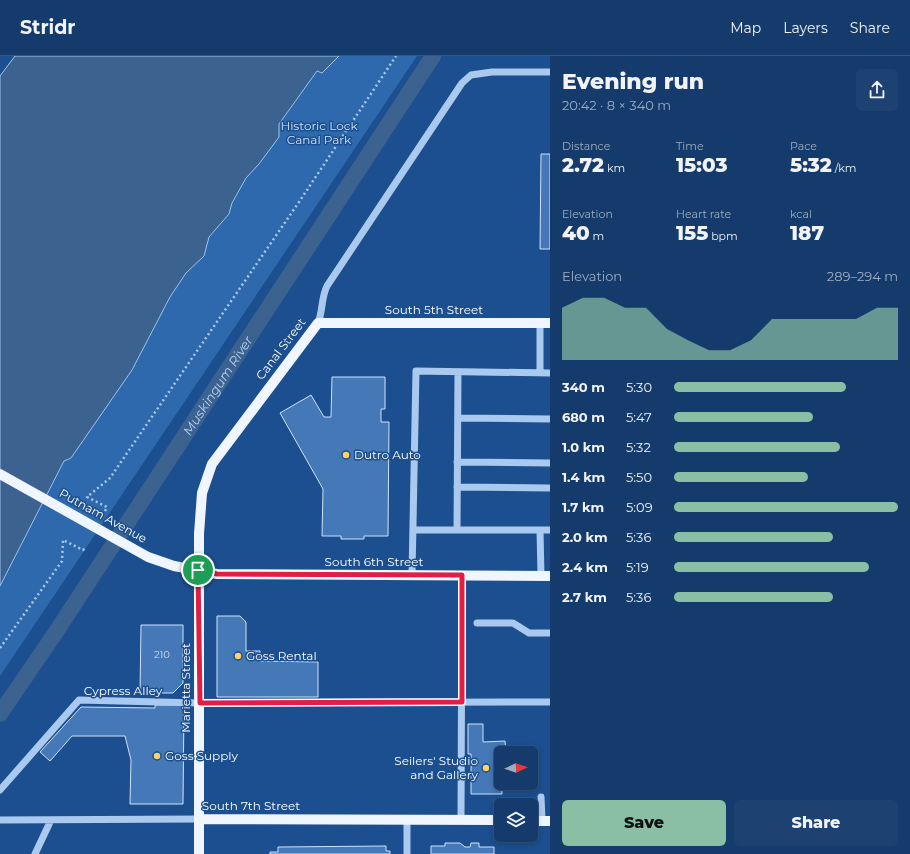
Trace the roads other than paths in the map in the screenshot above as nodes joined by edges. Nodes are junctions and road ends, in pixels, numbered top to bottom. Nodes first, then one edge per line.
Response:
1 (550, 72) edge
2 (318, 323) junction
3 (545, 323) edge
4 (458, 372) junction
5 (540, 372) junction
6 (550, 373) edge
7 (458, 418) junction
8 (550, 418) edge
9 (457, 462) junction
10 (550, 462) edge
11 (0, 474) edge
12 (457, 487) junction
13 (550, 488) edge
14 (413, 530) junction
15 (457, 530) junction
16 (540, 530) junction
17 (550, 530) edge
18 (198, 570) junction
19 (412, 575) junction
20 (462, 575) junction
21 (545, 576) edge
22 (477, 623) dead end
23 (550, 633) edge
24 (462, 702) junction
25 (550, 702) edge
26 (200, 703) junction
27 (0, 790) edge
28 (541, 797) dead end
29 (199, 819) junction
30 (0, 820) edge
31 (51, 820) junction
32 (407, 820) junction
33 (461, 820) junction
34 (494, 820) edge
35 (546, 821) edge
36 (35, 854) edge
37 (199, 854) edge
38 (407, 854) edge

1 - 2 street, Canal Street
2 - 3 main road, South 5th Street
2 - 18 main road, Canal Street
3 - 5 street
4 - 5 street
4 - 7 street
4 - 14 street
5 - 6 street
7 - 8 street
7 - 9 street
9 - 10 street
9 - 12 street
11 - 18 main road, Putnam Avenue
12 - 13 street
12 - 15 street
14 - 15 street
14 - 19 street
15 - 16 street
16 - 17 street
16 - 21 street
18 - 19 main road, South 6th Street
18 - 26 main road, Marietta Street
19 - 20 main road, South 6th Street
20 - 21 main road, South 6th Street
20 - 24 street
22 - 23 street
24 - 25 street, Cypress Alley
24 - 26 street, Cypress Alley
24 - 33 street
26 - 27 street, Cypress Alley
26 - 29 main road, Marietta Street
28 - 35 street
29 - 31 street, South 7th Street
29 - 32 main road, South 7th Street
29 - 37 main road, Marietta Street
30 - 31 street, South 7th Street
31 - 36 street
32 - 33 main road, South 7th Street
32 - 38 street
33 - 34 main road, South 7th Street

